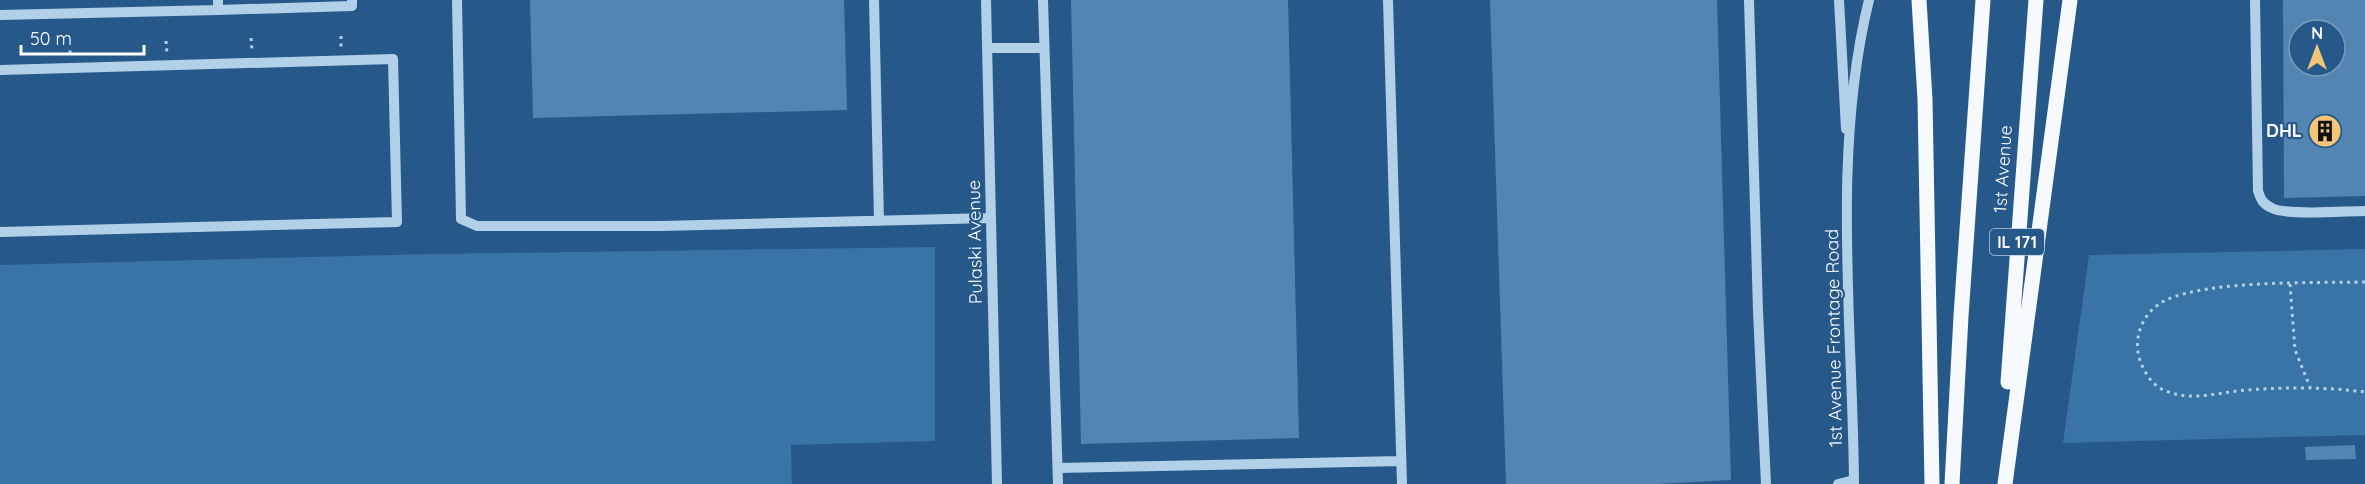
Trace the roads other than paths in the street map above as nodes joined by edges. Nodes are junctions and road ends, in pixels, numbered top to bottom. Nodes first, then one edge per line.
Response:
1 (352, 0) edge
2 (457, 0) edge
3 (874, 0) edge
4 (986, 0) edge
5 (1042, 0) edge
6 (1388, 0) edge
7 (1749, 0) edge
8 (1839, 0) edge
9 (1869, 0) edge
10 (1919, 0) edge
11 (1983, 0) edge
12 (2036, 0) edge
13 (2070, 0) edge
14 (2255, 0) edge
15 (218, 5) edge
16 (0, 15) edge
17 (987, 48) junction
18 (1044, 48) junction
19 (0, 70) edge
20 (1849, 192) junction
21 (2365, 211) edge
22 (991, 218) junction
23 (879, 221) junction
24 (0, 232) edge
25 (1401, 461) junction
26 (1058, 468) junction
27 (1854, 482) edge
28 (997, 484) edge
29 (1058, 484) edge
30 (1402, 484) edge
31 (1766, 484) edge
32 (1838, 484) edge
33 (1932, 484) edge
34 (1952, 484) edge
35 (2004, 484) edge

1 - 15 street
2 - 23 street
3 - 23 street
4 - 17 street, Pulaski Avenue
5 - 18 street
6 - 25 street
7 - 31 street
8 - 20 street, 1st Avenue Frontage Road
9 - 20 street, 1st Avenue Frontage Road
10 - 33 main road
11 - 34 main road, 1st Avenue / IL 171
12 - 35 main road, 1st Avenue / IL 171
13 - 35 main road
14 - 21 street
15 - 16 street
17 - 18 street
17 - 22 street, Pulaski Avenue
18 - 26 street
19 - 24 street
20 - 27 street, 1st Avenue Frontage Road
22 - 23 street
22 - 28 street, Pulaski Avenue
25 - 26 street
25 - 30 street
26 - 29 street
27 - 32 street

